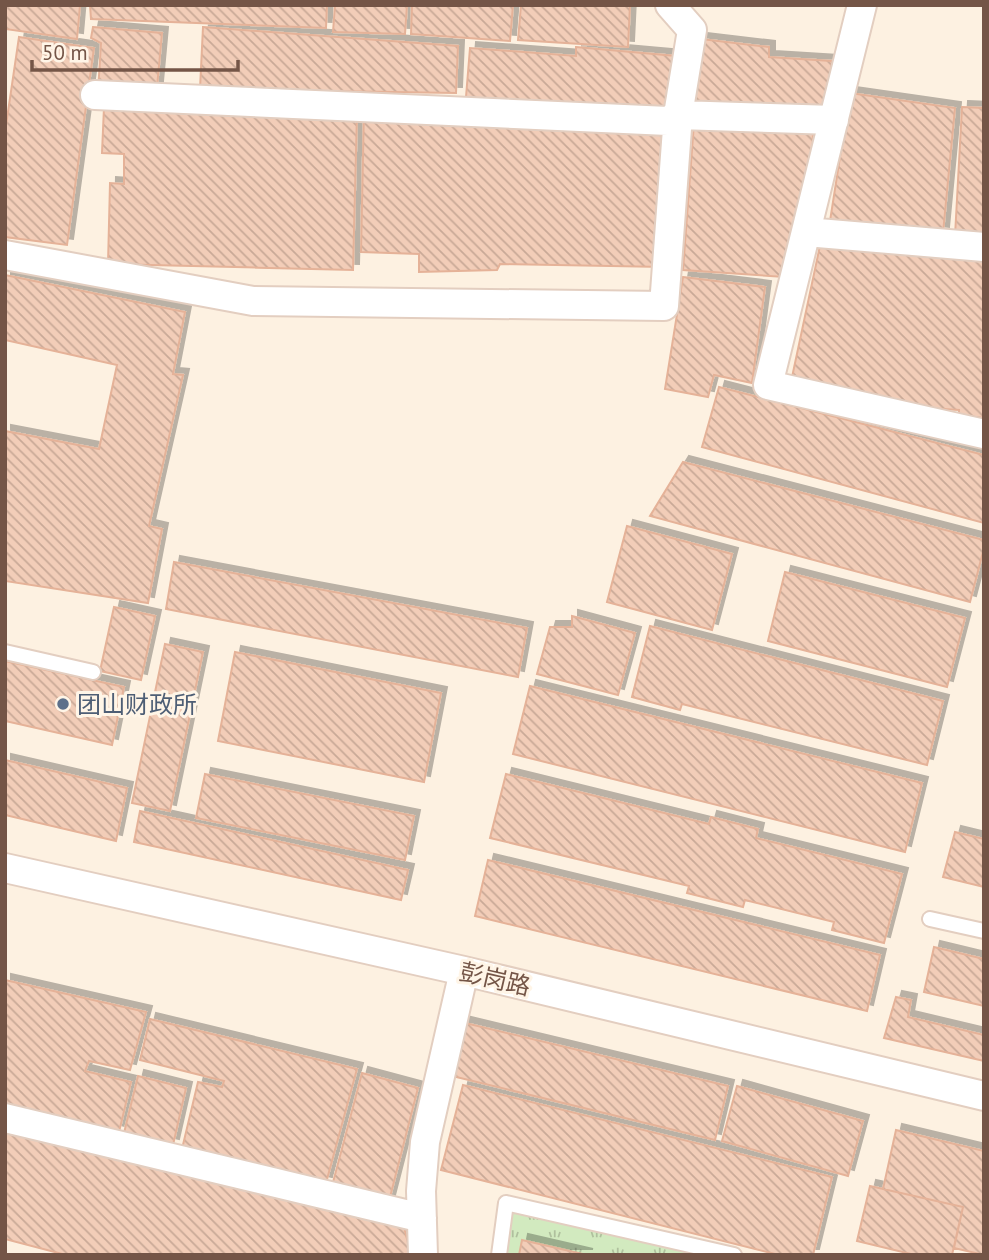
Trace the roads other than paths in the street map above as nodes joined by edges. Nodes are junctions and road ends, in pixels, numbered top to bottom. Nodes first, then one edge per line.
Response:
1 (670, 5) edge
2 (862, 5) edge
3 (95, 95) dead end
4 (678, 115) junction
5 (834, 120) junction
6 (806, 232) junction
7 (984, 247) edge
8 (5, 255) edge
9 (984, 434) edge
10 (5, 652) edge
11 (93, 672) dead end
12 (5, 867) edge
13 (930, 919) dead end
14 (984, 931) edge
15 (464, 971) junction
16 (984, 1096) edge
17 (5, 1118) edge
18 (422, 1218) junction
19 (423, 1255) edge
20 (499, 1255) edge
21 (734, 1255) edge

1 - 4 street
2 - 5 street
3 - 4 street
4 - 5 street
4 - 8 street
5 - 6 street
6 - 7 street
6 - 9 street
10 - 11 lane
12 - 15 street, 彭岗路
13 - 14 lane
15 - 16 street, 彭岗路
15 - 18 street
17 - 18 street
18 - 19 street
20 - 21 lane

